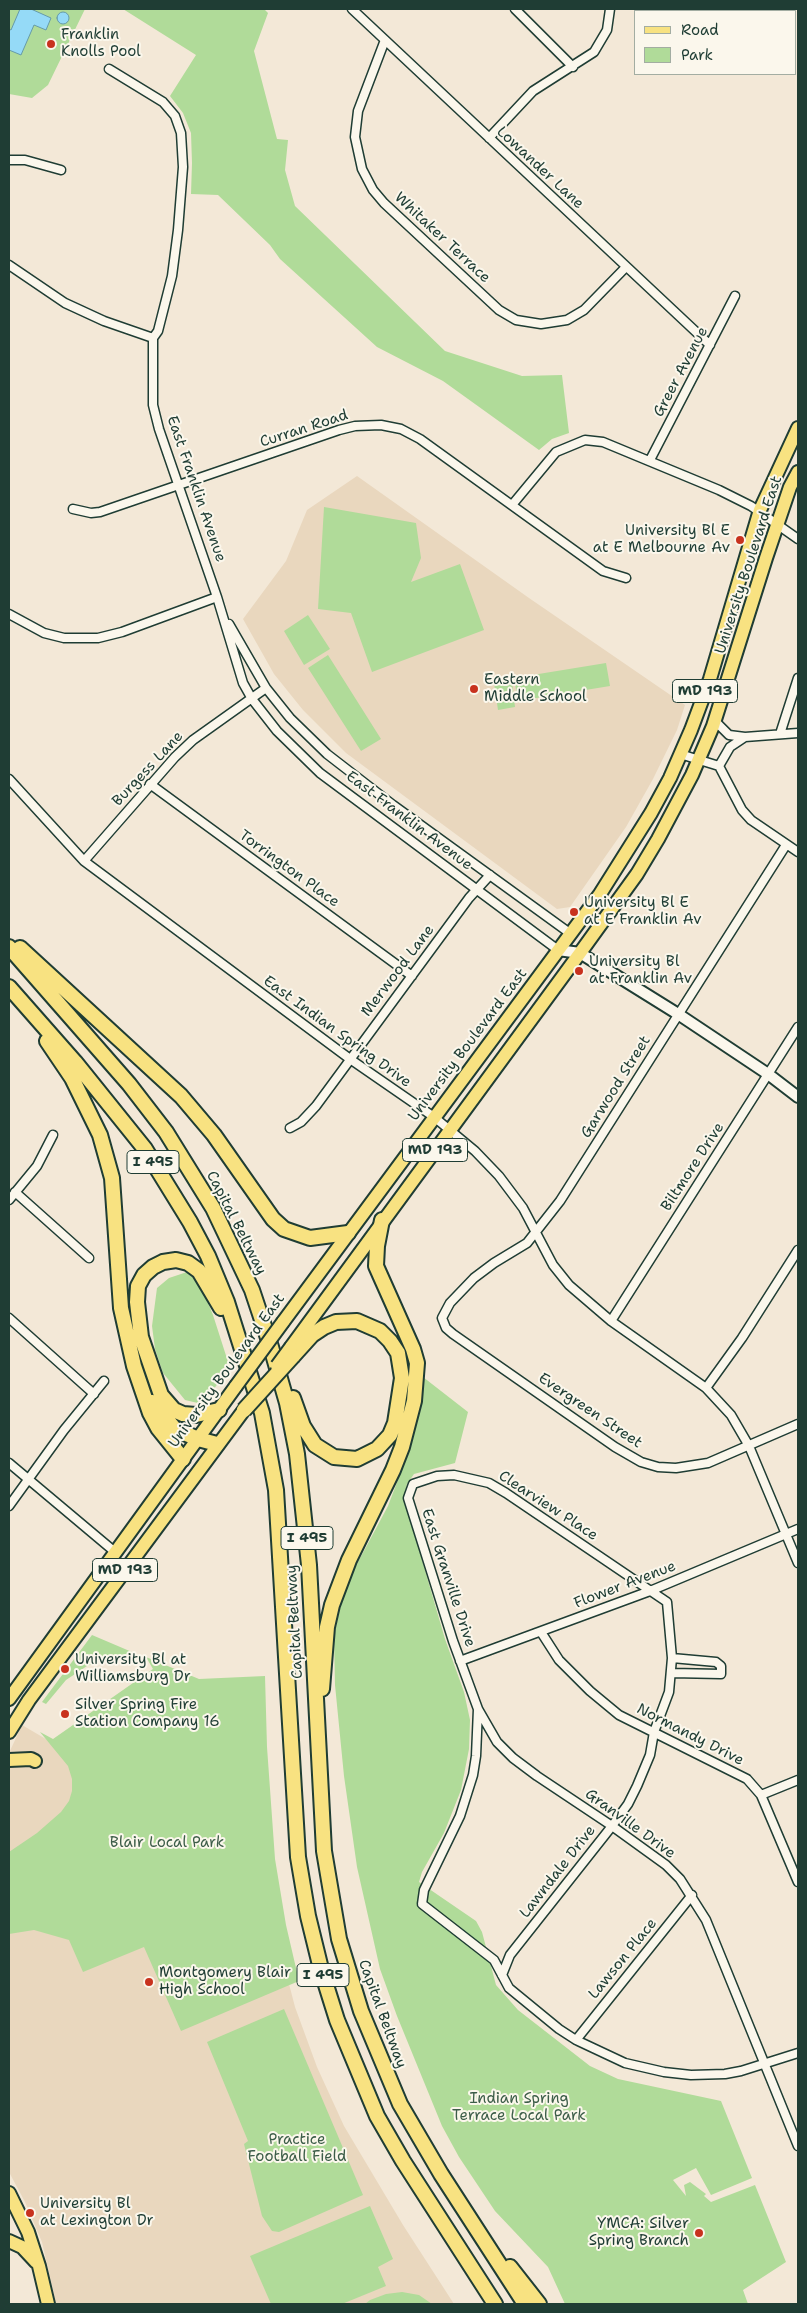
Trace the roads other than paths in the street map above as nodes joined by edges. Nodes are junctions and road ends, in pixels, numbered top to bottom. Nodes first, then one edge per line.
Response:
1 (352, 9) edge
2 (515, 9) edge
3 (610, 9) edge
4 (385, 40) junction
5 (573, 67) junction
6 (109, 69) dead end
7 (489, 138) junction
8 (9, 160) edge
9 (61, 170) dead end
10 (9, 265) edge
11 (626, 267) junction
12 (736, 296) dead end
13 (153, 338) junction
14 (710, 346) junction
15 (798, 428) edge
16 (650, 460) junction
17 (798, 472) edge
18 (178, 485) junction
19 (512, 505) junction
20 (73, 509) dead end
21 (760, 510) junction
22 (777, 524) junction
23 (798, 540) edge
24 (626, 578) dead end
25 (217, 597) junction
26 (9, 614) edge
27 (798, 678) edge
28 (266, 688) junction
29 (252, 699) junction
30 (715, 721) junction
31 (798, 733) edge
32 (780, 734) junction
33 (745, 737) junction
34 (680, 754) junction
35 (698, 760) junction
36 (719, 766) junction
37 (9, 779) edge
38 (150, 784) junction
39 (786, 844) junction
40 (798, 852) edge
41 (84, 861) junction
42 (490, 875) junction
43 (476, 889) junction
44 (570, 934) junction
45 (9, 938) edge
46 (9, 947) edge
47 (558, 950) junction
48 (580, 953) junction
49 (412, 976) junction
50 (11, 989) edge
51 (678, 1014) junction
52 (798, 1028) edge
53 (350, 1059) junction
54 (768, 1074) junction
55 (798, 1097) edge
56 (434, 1117) junction
57 (290, 1128) dead end
58 (450, 1129) junction
59 (54, 1134) dead end
60 (15, 1192) junction
61 (9, 1200) edge
62 (382, 1220) junction
63 (348, 1233) junction
64 (535, 1233) junction
65 (798, 1250) edge
66 (89, 1258) dead end
67 (252, 1290) junction
68 (9, 1318) edge
69 (442, 1318) joint
70 (611, 1321) junction
71 (292, 1352) junction
72 (248, 1362) junction
73 (134, 1366) junction
74 (104, 1381) dead end
75 (706, 1388) junction
76 (94, 1394) junction
77 (219, 1410) junction
78 (244, 1410) joint
79 (798, 1424) edge
80 (198, 1439) junction
81 (218, 1444) junction
82 (749, 1446) junction
83 (183, 1459) junction
84 (9, 1463) edge
85 (28, 1480) junction
86 (421, 1481) joint
87 (9, 1506) edge
88 (798, 1529) edge
89 (787, 1534) junction
90 (114, 1552) junction
91 (798, 1563) edge
92 (650, 1591) junction
93 (541, 1632) junction
94 (672, 1658) junction
95 (460, 1661) junction
96 (672, 1673) junction
97 (9, 1699) edge
98 (478, 1710) junction
99 (12, 1717) edge
100 (9, 1732) edge
101 (654, 1732) junction
102 (9, 1760) edge
103 (35, 1761) dead end
104 (798, 1780) edge
105 (319, 1792) junction
106 (761, 1795) junction
107 (612, 1826) junction
108 (798, 1882) edge
109 (692, 1895) junction
110 (502, 1975) junction
111 (576, 2040) junction
112 (798, 2053) edge
113 (765, 2064) junction
114 (798, 2146) edge
115 (10, 2197) edge
116 (455, 2197) junction
117 (9, 2241) edge
118 (39, 2266) junction
119 (48, 2304) edge
120 (495, 2304) edge
121 (524, 2304) edge
122 (539, 2304) edge

1 - 4 street, Lowander Lane
2 - 5 street
3 - 5 street
4 - 7 street, Lowander Lane
4 - 11 street, Whitaker Terrace
5 - 7 street
6 - 13 street, East Franklin Avenue
7 - 11 street, Lowander Lane
8 - 9 street
10 - 13 street
11 - 14 street, Lowander Lane
12 - 14 street, Greer Avenue
13 - 18 street, East Franklin Avenue
14 - 16 street, Greer Avenue
15 - 21 main road, University Boulevard East / MD 193
16 - 19 street
16 - 21 street
17 - 22 main road, University Boulevard East / MD 193
18 - 19 street, Curran Road
18 - 20 street, Curran Road
18 - 25 street, East Franklin Avenue
19 - 24 street, Curran Road
21 - 22 street
21 - 34 main road, University Boulevard East / MD 193
22 - 23 street
22 - 30 main road, University Boulevard East / MD 193
25 - 26 street
25 - 28 street, East Franklin Avenue
25 - 29 street, East Franklin Avenue
27 - 32 street
28 - 29 street, Burgess Lane
28 - 42 street, East Franklin Avenue
29 - 38 street, Burgess Lane
29 - 43 street, East Franklin Avenue
30 - 33 street
30 - 35 main road, University Boulevard East / MD 193
31 - 32 street
32 - 33 street
33 - 36 street
34 - 35 street
34 - 44 main road, University Boulevard East / MD 193
35 - 36 street
35 - 48 main road, University Boulevard East / MD 193
36 - 39 street
37 - 41 street, East Indian Spring Drive
38 - 41 street, Burgess Lane
38 - 49 street, Torrington Place
39 - 40 street
39 - 51 street, Garwood Street
41 - 53 street, East Indian Spring Drive
42 - 43 street, Merwood Lane
42 - 44 street, East Franklin Avenue
43 - 47 street, East Franklin Avenue
43 - 49 street, Merwood Lane
44 - 47 main road, University Boulevard East / MD 193
44 - 48 street, East Franklin Avenue
45 - 63 highway
46 - 67 highway, Capital Beltway / I 495
47 - 48 street, East Franklin Avenue
47 - 56 main road, University Boulevard East / MD 193
48 - 51 street, East Franklin Avenue
48 - 58 main road, University Boulevard East / MD 193
49 - 53 street, Merwood Lane
50 - 72 highway, Capital Beltway / I 495
50 - 73 highway
51 - 54 street, East Franklin Avenue
51 - 64 street, Garwood Street
52 - 54 street, Biltmore Drive
53 - 56 street, East Indian Spring Drive
53 - 57 street, Merwood Lane
54 - 55 street, East Franklin Avenue
54 - 70 street, Biltmore Drive
56 - 58 street, East Indian Spring Drive
56 - 63 main road, University Boulevard East / MD 193
58 - 62 main road, University Boulevard East / MD 193
58 - 64 street, East Indian Spring Drive
59 - 60 street
60 - 61 street
60 - 66 street
62 - 71 main road, University Boulevard East / MD 193
62 - 105 highway
63 - 77 main road, University Boulevard East / MD 193, bridge
64 - 69 street, Garwood Street
64 - 70 street, East Indian Spring Drive
65 - 75 street
67 - 71 highway
67 - 105 highway, Capital Beltway / I 495
68 - 76 street
69 - 82 street, Evergreen Street
70 - 75 street, East Indian Spring Drive
71 - 78 highway, bridge
72 - 77 highway
72 - 120 highway, Capital Beltway / I 495
73 - 80 highway
73 - 83 highway
74 - 76 street
75 - 82 street, East Indian Spring Drive
76 - 85 street
77 - 80 main road, University Boulevard East / MD 193
78 - 81 main road, MD 193
79 - 82 street, Evergreen Street
80 - 81 highway
80 - 83 main road, University Boulevard East / MD 193
81 - 99 main road, MD 193
82 - 89 street, East Indian Spring Drive
83 - 90 main road, University Boulevard East / MD 193
84 - 85 street
85 - 87 street
85 - 90 street
86 - 92 street, Clearview Place
86 - 95 street, East Granville Drive
88 - 89 street, Flower Avenue
89 - 91 street, East Indian Spring Drive
89 - 92 street, Flower Avenue
90 - 97 main road, University Boulevard East / MD 193
92 - 93 street, Flower Avenue
92 - 94 street, Lawndale Drive
93 - 95 street, Flower Avenue
93 - 101 street, Normandy Drive
94 - 96 street, Lawndale Drive
94 - 96 street
95 - 98 street, Granville Drive
96 - 101 street, Lawndale Drive
98 - 107 street, Granville Drive
98 - 110 street
99 - 100 main road, MD 193
101 - 106 street, Normandy Drive
101 - 107 street, Lawndale Drive
102 - 103 main road
104 - 106 street
105 - 116 highway, Capital Beltway / I 495
106 - 108 street, Normandy Drive
107 - 109 street, Granville Drive
107 - 110 street, Lawndale Drive
109 - 111 street, Lawson Place
109 - 113 street, Granville Drive
110 - 111 street
111 - 113 street
112 - 113 street
113 - 114 street, Granville Drive
115 - 118 main road
116 - 121 highway, Capital Beltway / I 495
116 - 122 highway
117 - 118 main road
118 - 119 main road

